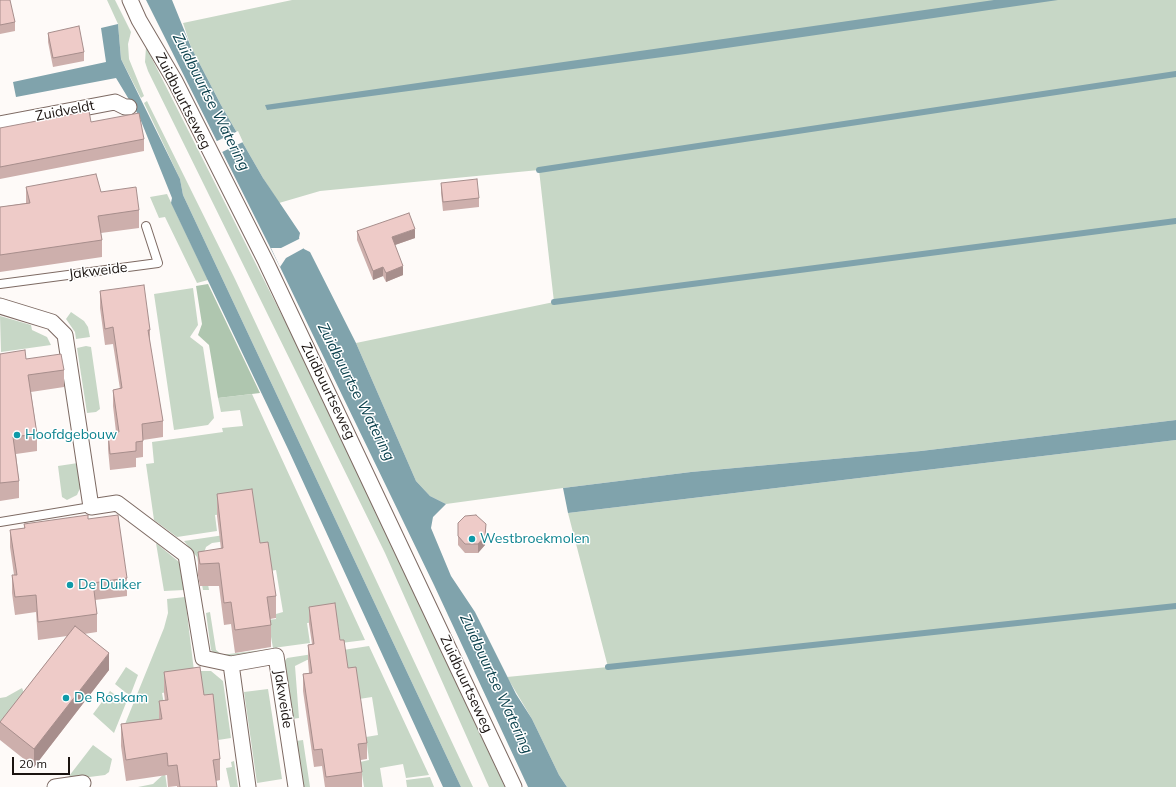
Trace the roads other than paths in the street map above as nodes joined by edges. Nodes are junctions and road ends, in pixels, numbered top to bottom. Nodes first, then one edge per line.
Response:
1 (130, 0) edge
2 (129, 107) dead end
3 (0, 124) edge
4 (146, 226) dead end
5 (0, 284) edge
6 (0, 306) edge
7 (91, 507) junction
8 (0, 522) edge
9 (231, 664) junction
10 (83, 783) dead end
11 (55, 787) edge
12 (248, 787) edge
13 (296, 787) edge
14 (514, 787) edge

1 - 14 street, Zuidbuurtseweg
2 - 3 street, Zuidveldt
4 - 5 lane, Jakweide
6 - 7 street
7 - 8 lane
7 - 9 street, Jakweide
9 - 12 street
9 - 13 street, Jakweide
10 - 11 street

